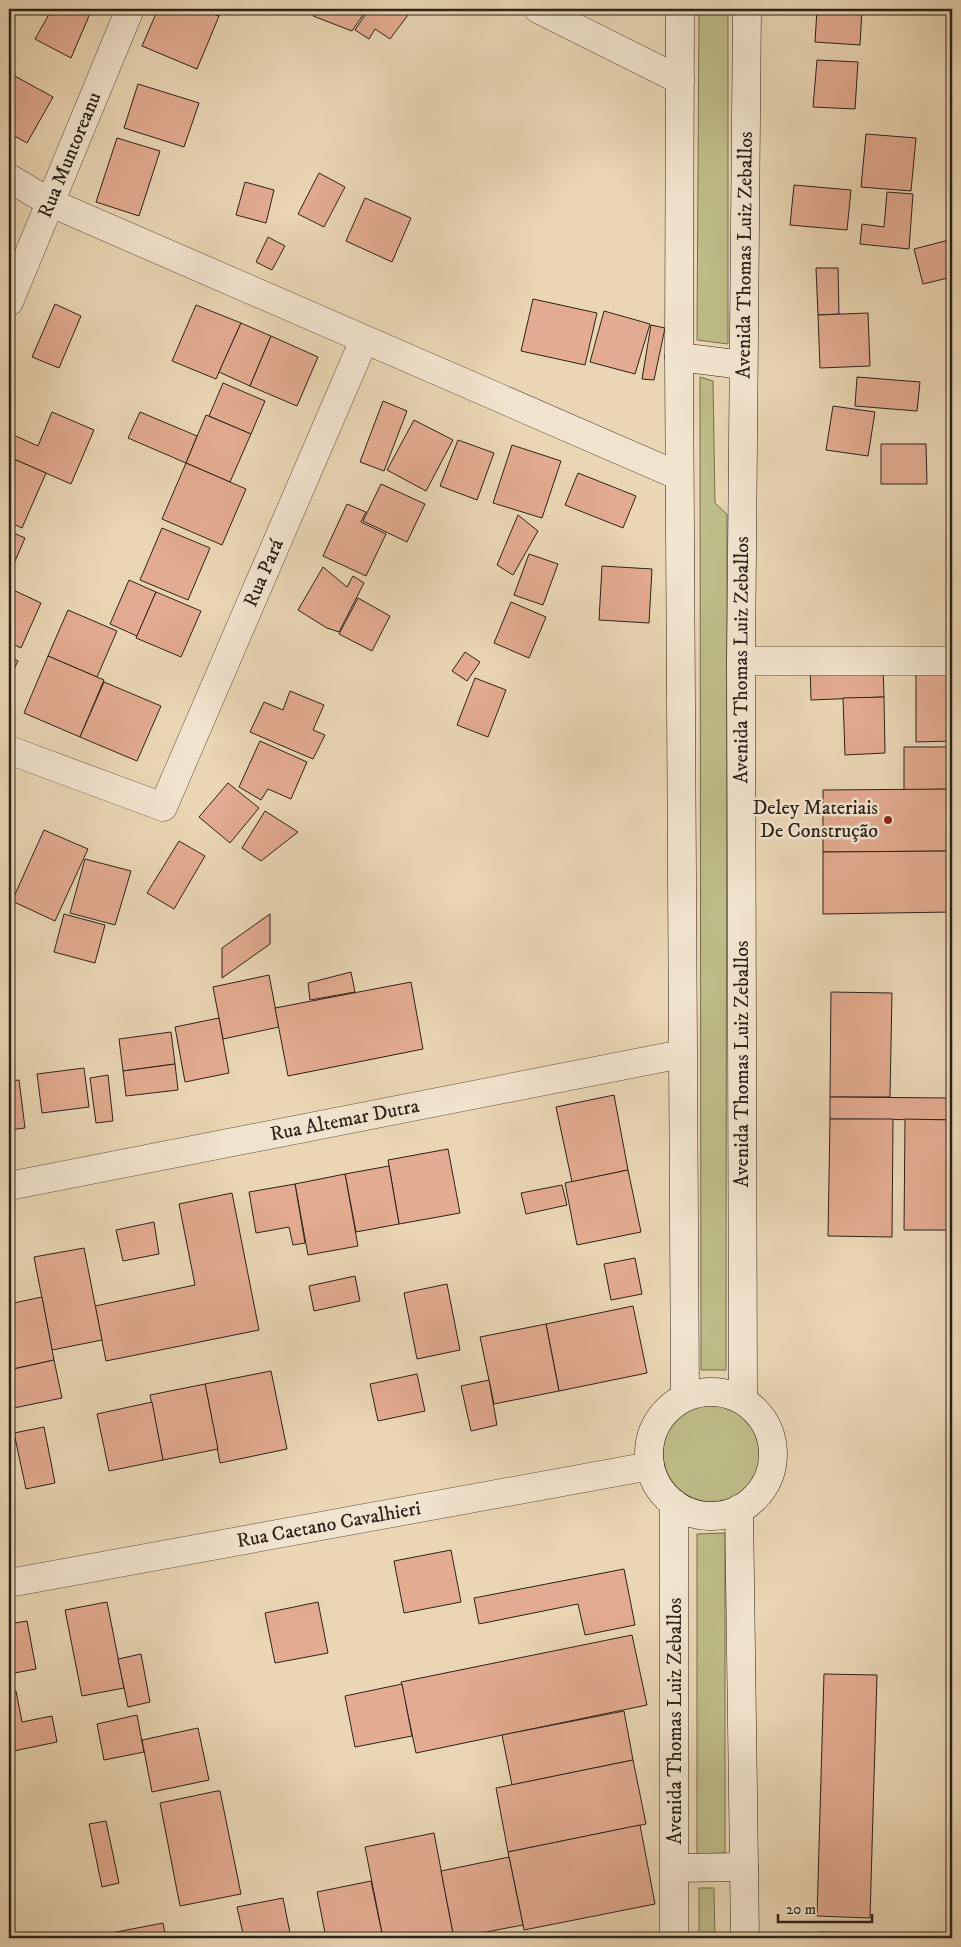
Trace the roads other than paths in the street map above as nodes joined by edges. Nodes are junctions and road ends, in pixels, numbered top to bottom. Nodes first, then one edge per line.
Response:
1 (130, 9) edge
2 (538, 9) edge
3 (680, 9) edge
4 (747, 9) edge
5 (680, 80) junction
6 (9, 178) edge
7 (51, 203) junction
8 (9, 302) edge
9 (364, 340) junction
10 (679, 357) junction
11 (743, 365) junction
12 (680, 476) junction
13 (741, 661) junction
14 (952, 661) edge
15 (9, 750) edge
16 (682, 1054) junction
17 (9, 1186) edge
18 (685, 1397) junction
19 (743, 1400) junction
20 (650, 1466) junction
21 (674, 1504) junction
22 (739, 1509) junction
23 (9, 1583) edge
24 (744, 1867) junction
25 (675, 1868) junction
26 (674, 1938) edge
27 (745, 1938) edge

1 - 7 main road, Rua Muntoreanu
2 - 5 main road
3 - 5 main road
4 - 11 main road, Avenida Thomas Luiz Zeballos
5 - 10 main road
6 - 7 main road
7 - 8 main road, Rua Muntoreanu
7 - 9 main road
9 - 12 main road
9 - 15 main road, Rua Pará
10 - 11 main road
10 - 12 main road
11 - 13 main road, Avenida Thomas Luiz Zeballos
12 - 16 main road
13 - 14 main road
13 - 19 main road, Avenida Thomas Luiz Zeballos
16 - 17 main road, Rua Altemar Dutra
16 - 18 main road
18 - 19 main road
18 - 20 main road
19 - 22 main road
20 - 21 main road
20 - 23 main road, Rua Caetano Cavalhieri
21 - 22 main road
21 - 25 main road, Avenida Thomas Luiz Zeballos
22 - 24 main road
24 - 25 main road
24 - 27 main road
25 - 26 main road, Avenida Thomas Luiz Zeballos

